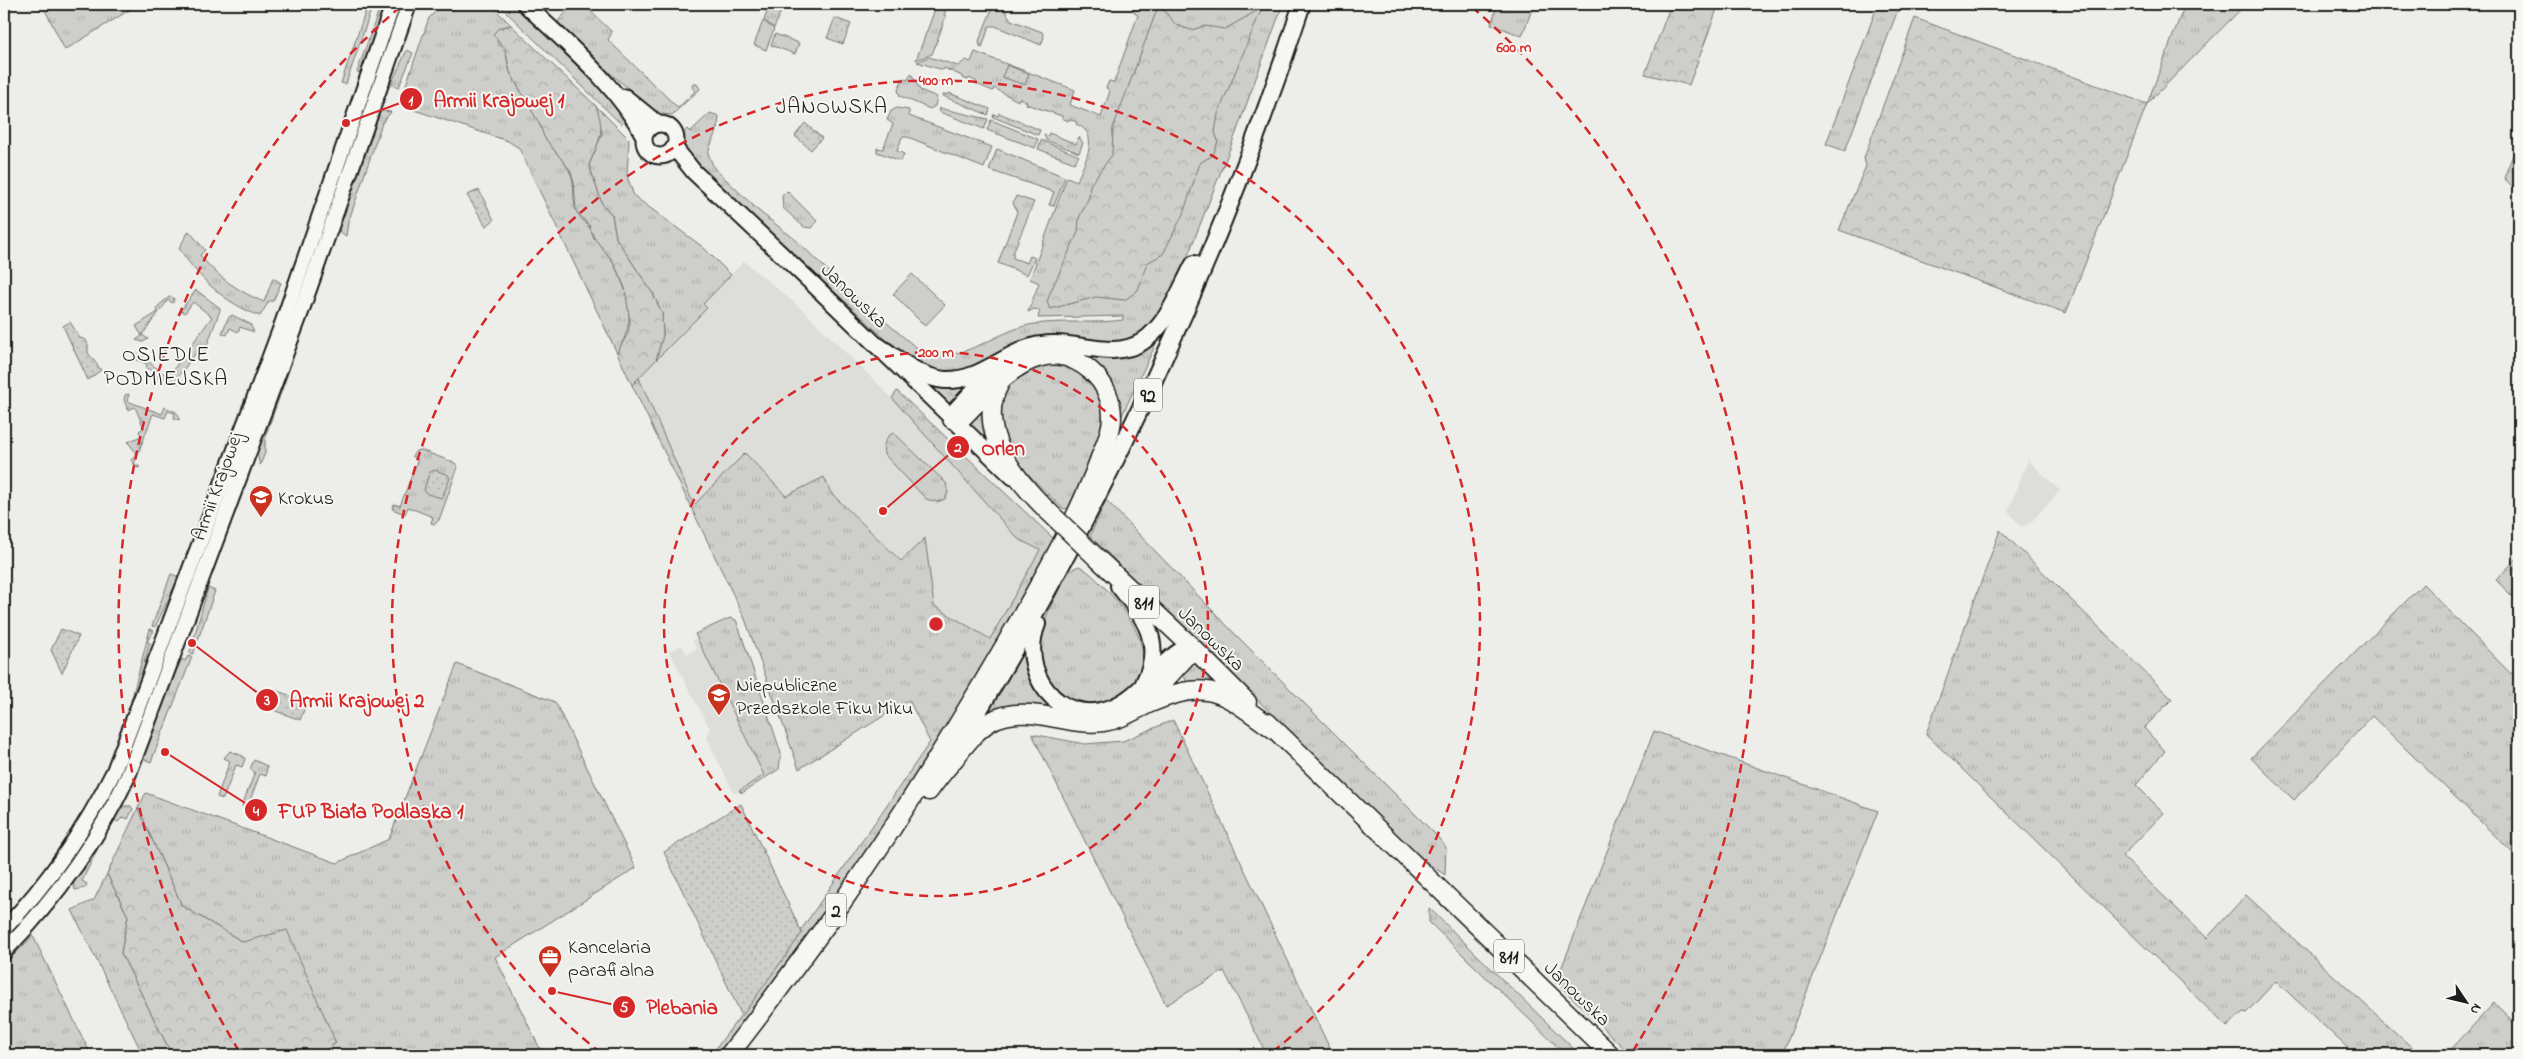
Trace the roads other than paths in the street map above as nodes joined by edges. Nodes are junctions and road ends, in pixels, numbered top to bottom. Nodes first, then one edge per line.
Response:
1 (393, 4) edge
2 (409, 4) edge
3 (525, 4) edge
4 (1291, 4) edge
5 (1302, 4) edge
6 (609, 86) junction
7 (658, 124) junction
8 (644, 136) junction
9 (671, 150) junction
10 (1194, 264) junction
11 (878, 346) junction
12 (1002, 371) junction
13 (952, 419) junction
14 (1030, 494) junction
15 (1085, 499) junction
16 (1098, 558) junction
17 (1057, 576) junction
18 (1191, 646) junction
19 (1140, 689) junction
20 (1139, 708) junction
21 (1275, 730) junction
22 (114, 770) junction
23 (128, 776) junction
24 (931, 788) junction
25 (50, 878) junction
26 (62, 887) junction
27 (4, 930) edge
28 (4, 952) edge
29 (728, 1055) edge
30 (740, 1055) edge
31 (1611, 1055) edge

1 - 22 street, Armii Krajowej
2 - 23 street, Armii Krajowej
3 - 6 main road
4 - 10 main road, 92
5 - 17 main road, 92
6 - 7 main road
6 - 8 main road
7 - 8 main road
7 - 9 main road
8 - 9 main road
9 - 11 main road, Janowska
10 - 12 main road
10 - 15 main road, 92
11 - 12 main road
11 - 13 main road, Janowska
12 - 13 highway
12 - 14 highway
12 - 15 highway
13 - 14 main road, Janowska / 811
14 - 16 highway, Janowska / 811, bridge
15 - 29 highway, 2
16 - 18 highway, Janowska / 811
16 - 19 main road
17 - 19 main road
17 - 24 main road, 92
18 - 19 main road
18 - 20 highway
18 - 21 highway, Janowska / 811
20 - 21 highway
20 - 24 highway
21 - 31 highway, Janowska / 811
22 - 23 street
22 - 25 street, Armii Krajowej
23 - 26 street, Armii Krajowej
24 - 30 highway, 2
25 - 26 street
25 - 27 street, Armii Krajowej
26 - 28 street, Armii Krajowej

